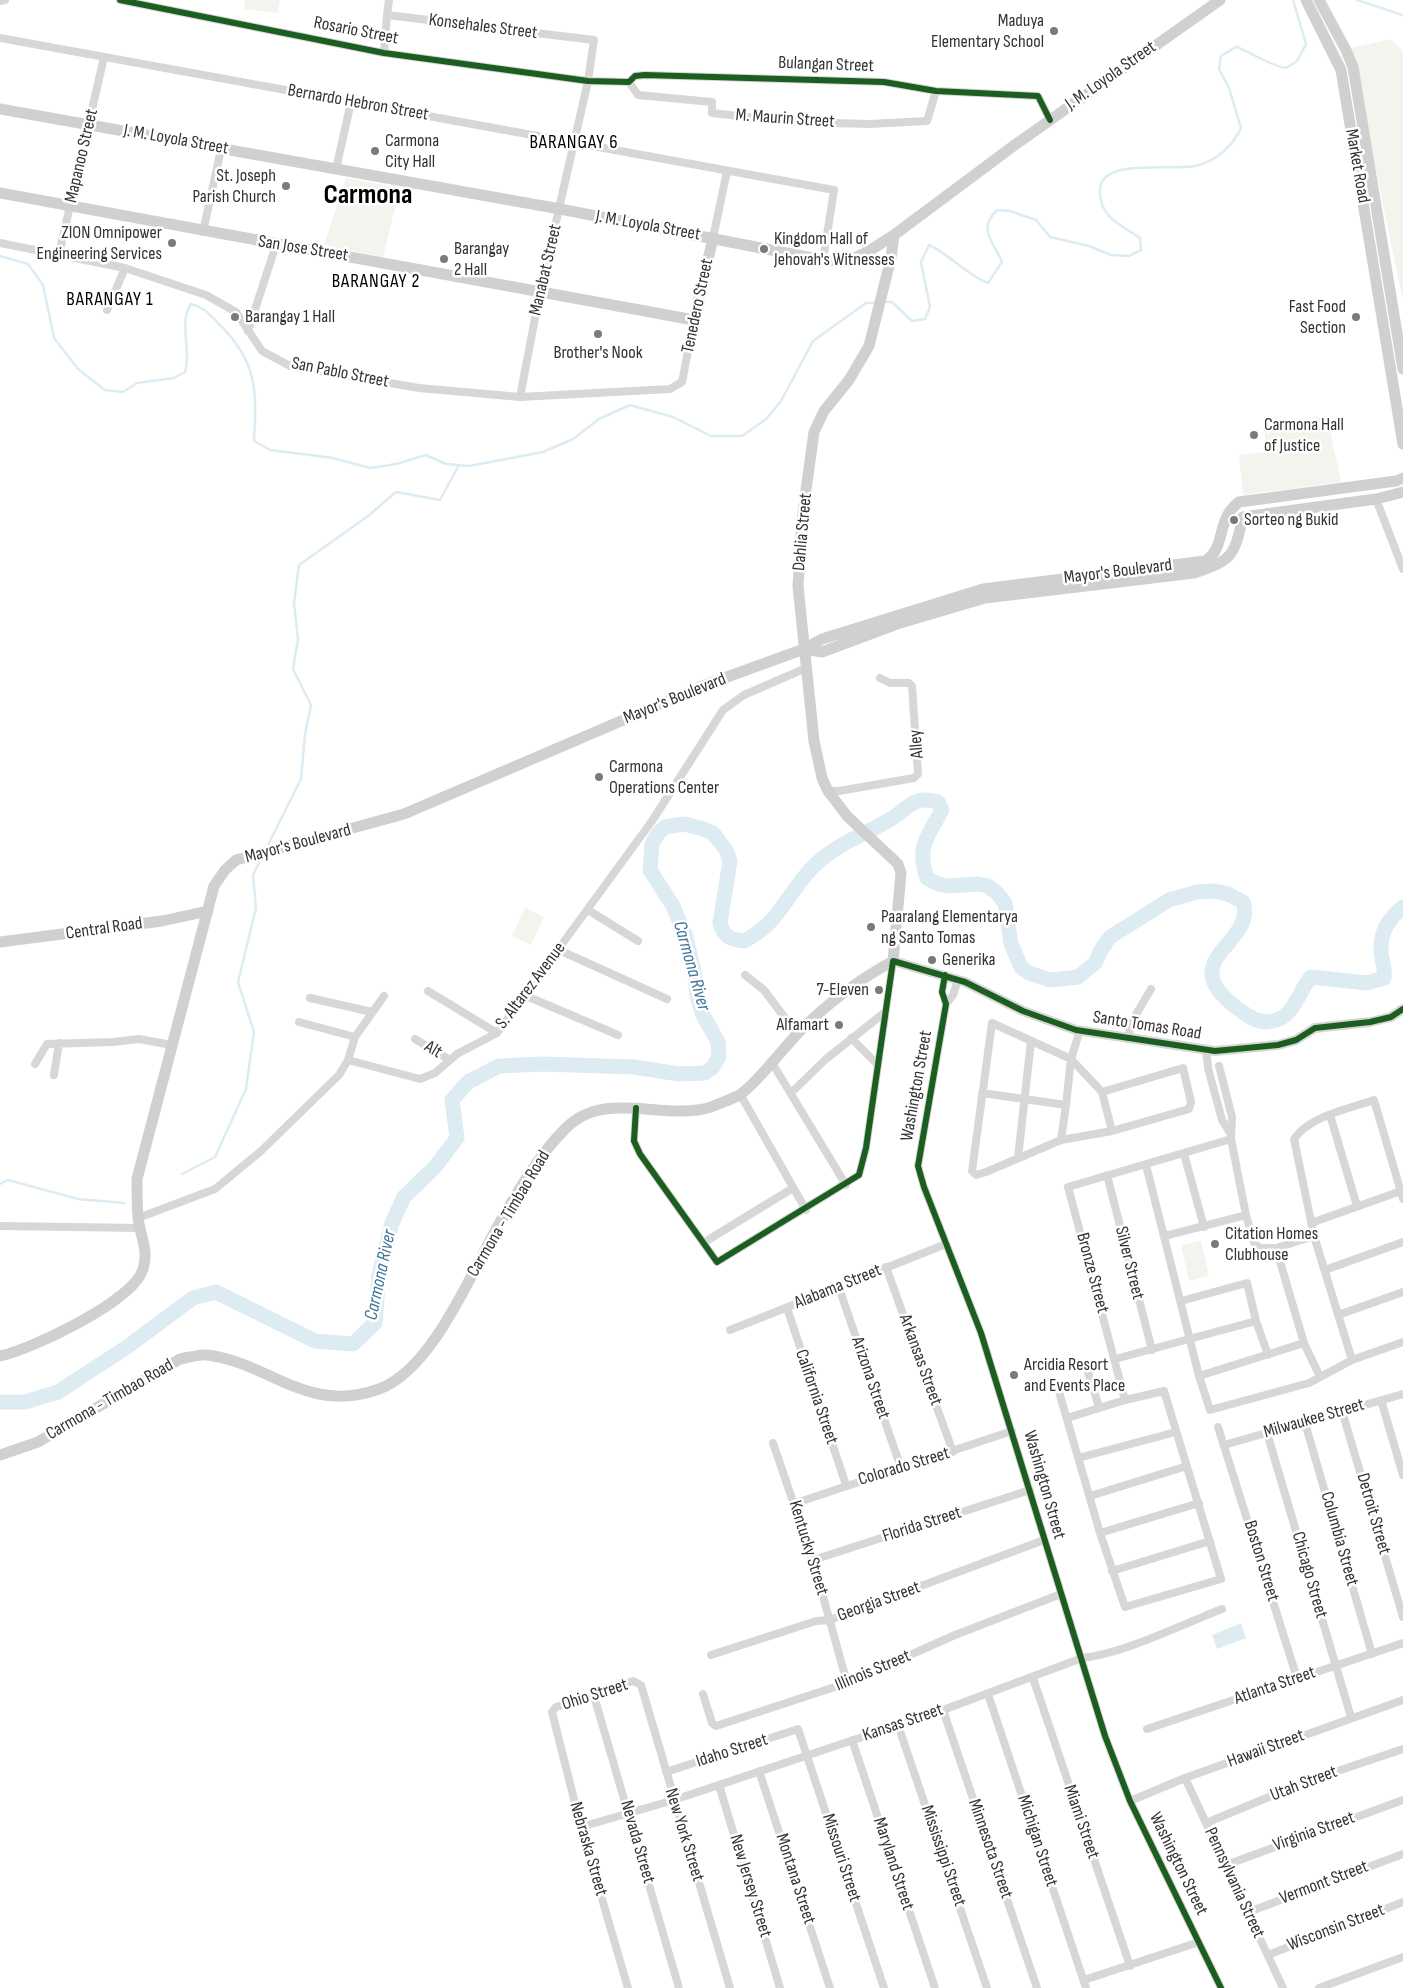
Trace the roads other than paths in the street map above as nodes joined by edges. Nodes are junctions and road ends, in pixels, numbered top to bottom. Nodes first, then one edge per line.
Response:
1 (5, 0) edge
2 (120, 0) edge
3 (389, 0) edge
4 (1220, 0) edge
5 (1306, 0) edge
6 (0, 1) edge
7 (1319, 9) edge
8 (387, 15) junction
9 (0, 38) edge
10 (594, 40) joint
11 (384, 53) junction
12 (104, 57) junction
13 (588, 81) junction
14 (629, 82) junction
15 (936, 92) junction
16 (351, 102) junction
17 (0, 109) edge
18 (1050, 120) junction
19 (89, 125) junction
20 (574, 143) junction
21 (221, 149) junction
22 (336, 169) junction
23 (727, 171) junction
24 (0, 193) edge
25 (71, 206) junction
26 (560, 210) junction
27 (203, 232) junction
28 (894, 235) junction
29 (713, 238) junction
30 (0, 243) edge
31 (276, 245) junction
32 (59, 254) junction
33 (823, 260) junction
34 (125, 268) junction
35 (540, 292) junction
36 (107, 310) dead end
37 (694, 320) junction
38 (248, 331) junction
39 (1403, 369) edge
40 (682, 382) joint
41 (520, 397) junction
42 (1403, 444) edge
43 (1403, 478) edge
44 (1403, 492) edge
45 (1376, 499) junction
46 (1403, 569) edge
47 (804, 649) junction
48 (806, 668) junction
49 (880, 678) dead end
50 (828, 791) junction
51 (588, 910) junction
52 (208, 911) junction
53 (638, 941) dead end
54 (0, 942) edge
55 (559, 950) junction
56 (893, 961) junction
57 (745, 975) dead end
58 (945, 975) junction
59 (958, 980) junction
60 (1151, 990) dead end
61 (428, 991) dead end
62 (524, 994) junction
63 (384, 996) dead end
64 (310, 998) dead end
65 (667, 999) dead end
66 (946, 1004) junction
67 (1403, 1010) edge
68 (372, 1012) junction
69 (884, 1013) junction
70 (299, 1022) dead end
71 (1080, 1030) junction
72 (497, 1033) junction
73 (797, 1034) junction
74 (618, 1035) dead end
75 (355, 1037) junction
76 (851, 1038) junction
77 (415, 1039) dead end
78 (1128, 1039) junction
79 (1032, 1041) junction
80 (59, 1043) junction
81 (172, 1045) junction
82 (1210, 1050) junction
83 (1071, 1059) junction
84 (348, 1060) junction
85 (450, 1060) junction
86 (771, 1061) junction
87 (35, 1064) dead end
88 (878, 1065) junction
89 (54, 1075) dead end
90 (1224, 1084) junction
91 (1213, 1087) junction
92 (1102, 1092) junction
93 (791, 1093) junction
94 (982, 1093) junction
95 (740, 1094) junction
96 (1025, 1099) junction
97 (1066, 1105) junction
98 (636, 1108) junction
99 (1330, 1115) junction
100 (1112, 1130) junction
101 (1231, 1136) junction
102 (1061, 1140) junction
103 (1184, 1154) junction
104 (1018, 1158) junction
105 (1146, 1165) junction
106 (1107, 1175) junction
107 (846, 1185) junction
108 (793, 1188) junction
109 (1402, 1195) edge
110 (1357, 1206) junction
111 (806, 1210) junction
112 (1246, 1215) junction
113 (1311, 1222) junction
114 (139, 1223) junction
115 (0, 1226) edge
116 (1204, 1226) junction
117 (1164, 1236) junction
118 (1314, 1236) junction
119 (703, 1242) junction
120 (1403, 1242) edge
121 (946, 1244) junction
122 (1276, 1248) junction
123 (886, 1267) junction
124 (1325, 1270) junction
125 (839, 1288) junction
126 (1403, 1292) edge
127 (1181, 1300) junction
128 (787, 1308) junction
129 (1338, 1315) junction
130 (1256, 1322) junction
131 (730, 1330) dead end
132 (1190, 1340) junction
133 (1403, 1342) edge
134 (1304, 1343) junction
135 (1152, 1350) junction
136 (1268, 1355) junction
137 (0, 1356) edge
138 (1115, 1359) junction
139 (1352, 1360) junction
140 (1088, 1372) dead end
141 (1199, 1376) junction
142 (1320, 1377) junction
143 (1057, 1385) dead end
144 (1403, 1394) edge
145 (1125, 1400) junction
146 (1381, 1400) junction
147 (1099, 1408) junction
148 (1342, 1411) junction
149 (1067, 1418) junction
150 (1306, 1423) junction
151 (1218, 1427) dead end
152 (1012, 1431) junction
153 (1176, 1432) junction
154 (1266, 1433) junction
155 (774, 1443) dead end
156 (1224, 1444) junction
157 (953, 1452) junction
158 (0, 1454) edge
159 (1078, 1458) junction
160 (1187, 1466) junction
161 (901, 1468) junction
162 (1403, 1475) edge
163 (846, 1486) junction
164 (1030, 1490) junction
165 (1090, 1496) junction
166 (796, 1503) junction
167 (1199, 1503) junction
168 (1100, 1534) junction
169 (1044, 1540) junction
170 (1210, 1541) junction
171 (813, 1560) junction
172 (1112, 1572) junction
173 (1061, 1594) junction
174 (1222, 1609) dead end
175 (1403, 1617) edge
176 (830, 1620) junction
177 (1403, 1643) edge
178 (1372, 1654) junction
179 (711, 1655) dead end
180 (1082, 1658) junction
181 (1335, 1665) junction
182 (1033, 1678) junction
183 (1298, 1678) junction
184 (638, 1682) joint
185 (847, 1683) junction
186 (703, 1694) dead end
187 (988, 1694) junction
188 (594, 1696) junction
189 (1402, 1702) edge
190 (553, 1709) joint
191 (943, 1710) junction
192 (1351, 1717) junction
193 (898, 1725) junction
194 (798, 1729) joint
195 (1147, 1729) dead end
196 (852, 1740) junction
197 (1403, 1749) edge
198 (806, 1755) junction
199 (760, 1771) junction
200 (666, 1772) junction
201 (1185, 1778) junction
202 (719, 1785) junction
203 (674, 1800) junction
204 (1403, 1800) edge
205 (1130, 1801) junction
206 (629, 1814) junction
207 (1206, 1823) junction
208 (581, 1827) junction
209 (1403, 1854) edge
210 (1226, 1865) junction
211 (1403, 1902) edge
212 (1246, 1913) junction
213 (1199, 1942) junction
214 (1268, 1954) junction
215 (1403, 1957) edge
216 (1130, 1966) junction
217 (1085, 1984) edge
218 (628, 1988) edge
219 (679, 1988) edge
220 (730, 1988) edge
221 (780, 1988) edge
222 (830, 1988) edge
223 (884, 1988) edge
224 (935, 1988) edge
225 (987, 1988) edge
226 (1037, 1988) edge
227 (1221, 1988) edge
228 (1283, 1988) edge
229 (1318, 1988) edge

1 - 6 street
2 - 11 street, Rosario Street
3 - 8 street
4 - 18 main road, J. M. Loyola Street
5 - 7 main road, Market Road
7 - 39 main road, Market Road
7 - 42 main road, Market Road
8 - 10 street, Konsehales Street
8 - 11 street
9 - 12 street, Bernardo Hebron Street
10 - 13 street, Manabat Street
11 - 13 street, Rosario Street
12 - 16 street, Bernardo Hebron Street
12 - 19 street, Mapanoo Street
13 - 14 street, Bulangan Street
13 - 20 street, Manabat Street
14 - 15 street, Bulangan Street
14 - 15 street, M. Maurin Street
15 - 18 street, Bulangan Street
16 - 20 street, Bernardo Hebron Street
16 - 22 street
17 - 19 main road, J. M. Loyola Street
18 - 28 main road, J. M. Loyola Street
19 - 21 main road, J. M. Loyola Street
19 - 25 street, Mapanoo Street
20 - 23 street, Bernardo Hebron Street
20 - 26 street, Manabat Street
21 - 22 main road, J. M. Loyola Street
21 - 27 street
22 - 26 main road, J. M. Loyola Street
23 - 29 street, Tenedero Street
23 - 33 street, Bernardo Hebron Street
24 - 25 main road, San Jose Street
25 - 27 main road, San Jose Street
25 - 32 street, Mapanoo Street
26 - 29 main road, J. M. Loyola Street
26 - 35 street, Manabat Street
27 - 31 main road, San Jose Street
28 - 33 main road, J. M. Loyola Street
28 - 47 main road, Dahlia Street
29 - 33 main road, J. M. Loyola Street
29 - 37 main road, Tenedero Street
30 - 32 street, San Pablo Street
31 - 35 main road, San Jose Street
31 - 38 street
32 - 34 street, San Pablo Street
34 - 36 street
34 - 38 street, San Pablo Street
35 - 37 main road, San Jose Street
35 - 41 street, Manabat Street
37 - 40 street, Tenedero Street
38 - 41 street, San Pablo Street
40 - 41 street, San Pablo Street
43 - 47 main road, Mayor's Boulevard
44 - 45 main road, Mayor's Boulevard
45 - 46 street
45 - 47 main road, Mayor's Boulevard
47 - 48 main road, Dahlia Street
47 - 52 main road, Mayor's Boulevard
48 - 50 main road, Dahlia Street
48 - 51 street, S. Altarez Avenue
49 - 50 street, Alley
50 - 56 main road, Dahlia Street
51 - 53 street
51 - 55 street, S. Altarez Avenue
52 - 54 main road, Central Road
52 - 81 main road, Mayor's Boulevard
55 - 62 street, S. Altarez Avenue
55 - 65 street
56 - 58 street, Santo Tomas Road
56 - 69 street
56 - 73 main road, Carmona - Timbao Road
57 - 73 street
58 - 59 street, Santo Tomas Road
58 - 66 street, Washington Street
59 - 66 street, Washington Street
59 - 71 street, Santo Tomas Road
60 - 78 street
61 - 72 street
62 - 72 street, S. Altarez Avenue
62 - 74 street
63 - 68 street
64 - 68 street
66 - 121 street, Washington Street
67 - 82 street, Santo Tomas Road
68 - 75 street
69 - 76 street
69 - 88 street
70 - 75 street
71 - 78 street, Santo Tomas Road
71 - 83 street
72 - 85 street, S. Altarez Avenue
73 - 86 main road, Carmona - Timbao Road
75 - 84 street
76 - 88 street
76 - 93 street
77 - 85 street, Alt
78 - 82 street, Santo Tomas Road
79 - 83 street
79 - 94 street
79 - 96 street
80 - 81 street
80 - 87 street
80 - 89 street
81 - 114 main road, Mayor's Boulevard
82 - 90 street
82 - 91 street
83 - 92 street
83 - 97 street
84 - 85 street, S. Altarez Avenue
84 - 114 street
86 - 93 street
86 - 95 main road, Carmona - Timbao Road
88 - 107 street
90 - 91 street
90 - 101 street
91 - 101 street
92 - 100 street
92 - 100 street
93 - 107 street
94 - 96 street
94 - 104 street
95 - 98 main road, Carmona - Timbao Road
95 - 108 street
96 - 97 street
96 - 104 street
97 - 102 street
98 - 119 street
98 - 158 main road, Carmona - Timbao Road
99 - 109 street
99 - 110 street
99 - 113 street
100 - 102 street
101 - 103 street
101 - 112 street
102 - 104 street
103 - 105 street
103 - 116 street
105 - 106 street
105 - 117 street
106 - 135 street, Silver Street
106 - 138 street, Bronze Street
107 - 111 street
108 - 111 street
108 - 119 street
109 - 110 street
110 - 113 street
111 - 119 street
112 - 116 street
112 - 122 street
113 - 118 street
114 - 115 street
114 - 137 main road, Mayor's Boulevard
116 - 117 street
117 - 127 street
118 - 122 street
118 - 124 street
120 - 124 street
121 - 123 street, Alabama Street
121 - 152 street, Washington Street
122 - 134 street
123 - 125 street, Alabama Street
123 - 157 street, Arkansas Street
124 - 129 street
125 - 128 street, Alabama Street
125 - 161 street, Arizona Street
126 - 129 street
127 - 130 street
127 - 132 street
128 - 131 street, Alabama Street
128 - 163 street, California Street
129 - 139 street
130 - 132 street
130 - 136 street
132 - 135 street
132 - 141 street
133 - 139 street
134 - 136 street
134 - 142 street
135 - 138 street
136 - 141 street
138 - 145 street, Bronze Street
139 - 142 street
140 - 147 street
141 - 142 street
143 - 149 street
144 - 146 street, Milwaukee Street
145 - 147 street
145 - 153 street
146 - 148 street, Milwaukee Street
146 - 162 street
147 - 149 street
148 - 150 street, Milwaukee Street
148 - 175 street, Detroit Street
149 - 159 street
150 - 154 street, Milwaukee Street
150 - 178 street, Columbia Street
151 - 156 street, Boston Street
152 - 157 street, Colorado Street
152 - 164 street, Washington Street
153 - 159 street
153 - 160 street
154 - 156 street, Milwaukee Street
154 - 181 street, Chicago Street
155 - 166 street, Kentucky Street
156 - 183 street, Boston Street
157 - 161 street, Colorado Street
159 - 165 street
160 - 165 street
160 - 167 street
161 - 163 street, Colorado Street
163 - 166 street, Colorado Street
164 - 169 street, Washington Street
164 - 171 street, Florida Street
165 - 168 street
166 - 171 street, Kentucky Street
167 - 168 street
167 - 170 street
168 - 172 street
169 - 173 street, Washington Street
169 - 176 street, Georgia Street
170 - 172 street
170 - 172 street
171 - 176 street, Kentucky Street
173 - 180 street, Washington Street
173 - 185 street, Illinois Street
174 - 180 street, Kansas Street
176 - 179 street, Georgia Street
176 - 185 street, Kentucky Street
177 - 178 street, Atlanta Street
178 - 181 street, Atlanta Street
180 - 182 street, Kansas Street
180 - 205 street, Washington Street
181 - 183 street, Atlanta Street
181 - 192 street, Chicago Street
182 - 187 street, Kansas Street
182 - 216 street, Miami Street
183 - 195 street, Atlanta Street
184 - 188 street, Ohio Street
184 - 200 street, New York Street
185 - 186 street, Illinois Street
187 - 191 street, Kansas Street
187 - 217 street, Michigan Street
188 - 190 street, Ohio Street
188 - 206 street, Nevada Street
189 - 192 street, Hawaii Street
190 - 208 street, Nebraska Street
191 - 193 street, Kansas Street
191 - 226 street, Minnesota Street
192 - 201 street, Hawaii Street
193 - 196 street, Kansas Street
193 - 225 street, Mississippi Street
194 - 198 street, Missouri Street
194 - 200 street, Idaho Street
196 - 198 street, Kansas Street
196 - 224 street, Maryland Street
197 - 207 street, Utah Street
198 - 199 street, Kansas Street
198 - 223 street, Missouri Street
199 - 202 street, Kansas Street
199 - 222 street, Montana Street
200 - 203 street, New York Street
201 - 205 street, Hawaii Street
201 - 207 street, Pennsylvania Street
202 - 203 street, Kansas Street
202 - 221 street, New Jersey Street
203 - 206 street, Kansas Street
203 - 220 street, New York Street
204 - 210 street, Virginia Street
205 - 213 street, Washington Street
206 - 208 street, Kansas Street
206 - 219 street, Nevada Street
207 - 210 street, Pennsylvania Street
208 - 218 street, Nebraska Street
209 - 212 street, Vermont Street
210 - 212 street, Pennsylvania Street
211 - 214 street, Wisconsin Street
212 - 214 street, Pennsylvania Street
213 - 216 street
213 - 227 street, Washington Street
214 - 228 street, Pennsylvania Street
215 - 229 street
216 - 217 street

